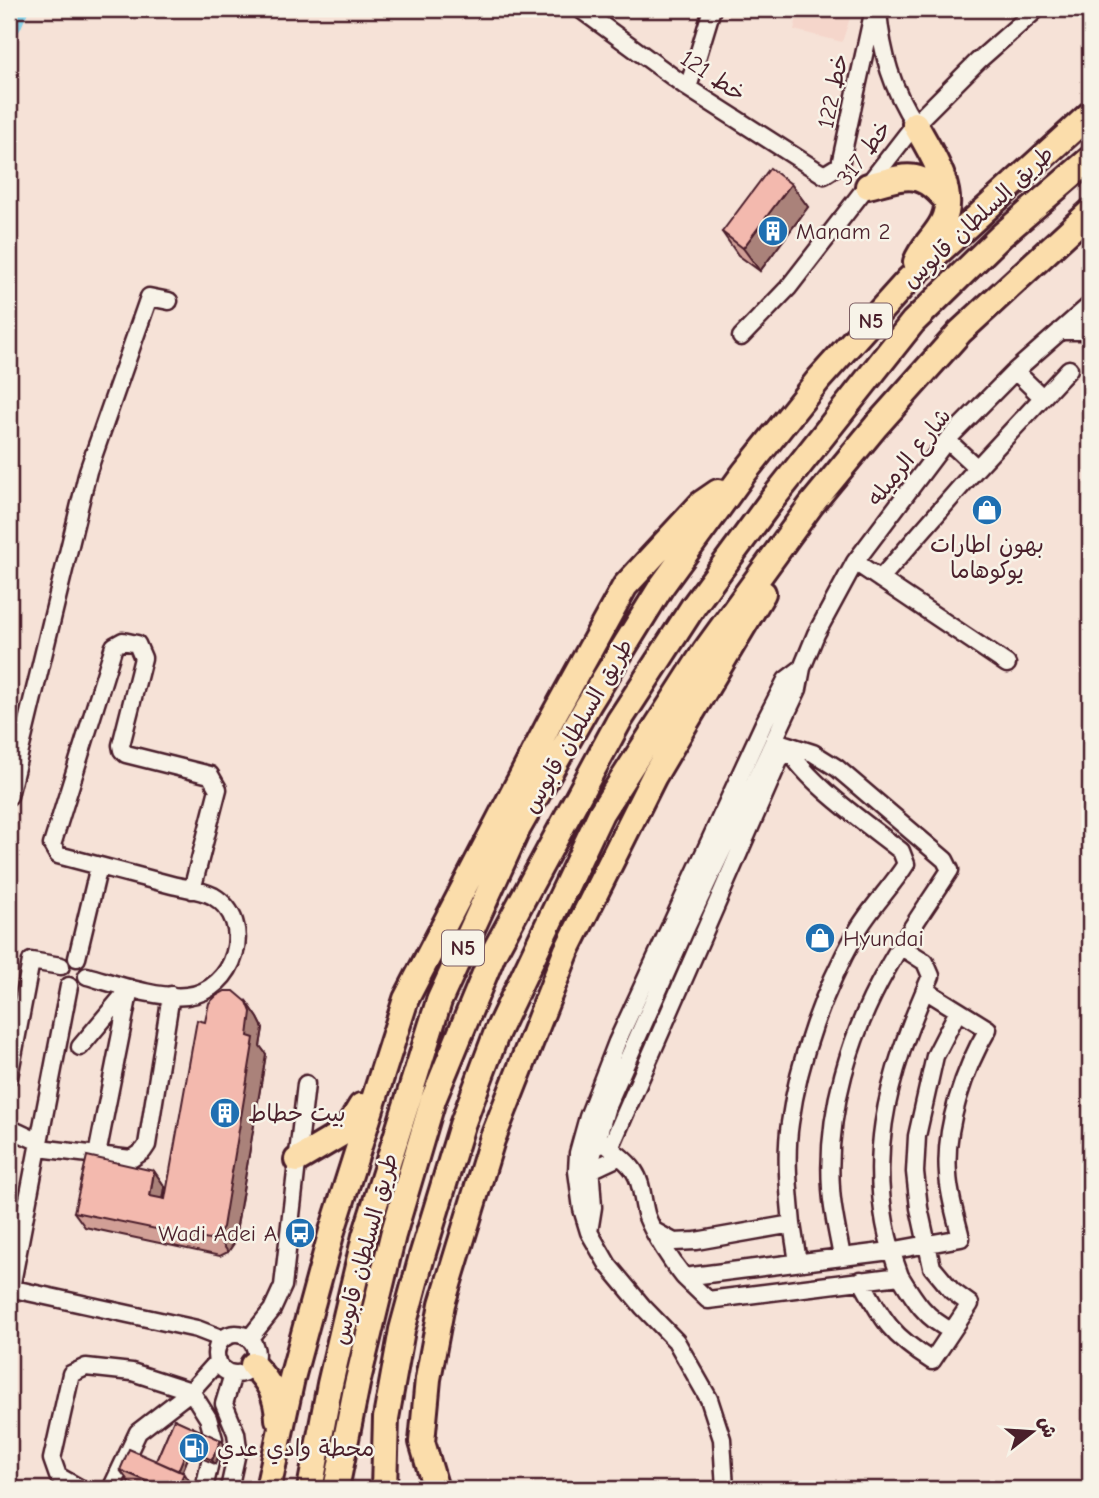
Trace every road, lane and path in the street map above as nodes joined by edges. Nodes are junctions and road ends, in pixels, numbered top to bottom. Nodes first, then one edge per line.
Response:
1 (580, 9) edge
2 (712, 9) edge
3 (876, 9) edge
4 (1032, 14) edge
5 (688, 88) junction
6 (1085, 119) edge
7 (915, 124) junction
8 (1090, 159) edge
9 (824, 175) joint
10 (868, 186) junction
11 (947, 201) junction
12 (1090, 212) edge
13 (909, 279) junction
14 (169, 301) dead end
15 (1090, 305) edge
16 (1060, 331) junction
17 (1090, 331) edge
18 (741, 337) dead end
19 (1069, 369) dead end
20 (1015, 371) junction
21 (1042, 397) junction
22 (947, 440) junction
23 (977, 468) junction
24 (744, 473) junction
25 (811, 505) junction
26 (855, 562) junction
27 (880, 579) junction
28 (1007, 664) dead end
29 (802, 668) junction
30 (780, 742) junction
31 (9, 796) edge
32 (99, 866) junction
33 (192, 890) junction
34 (900, 946) junction
35 (77, 958) junction
36 (61, 966) junction
37 (87, 976) junction
38 (69, 986) junction
39 (130, 988) junction
40 (925, 990) junction
41 (171, 995) junction
42 (958, 1011) junction
43 (80, 1047) dead end
44 (384, 1066) junction
45 (606, 1072) junction
46 (9, 1077) edge
47 (306, 1084) dead end
48 (9, 1128) edge
49 (596, 1136) junction
50 (39, 1145) junction
51 (615, 1152) junction
52 (97, 1155) junction
53 (297, 1160) junction
54 (589, 1171) junction
55 (792, 1224) junction
56 (589, 1231) junction
57 (656, 1232) junction
58 (926, 1246) junction
59 (890, 1251) junction
60 (842, 1257) junction
61 (798, 1262) junction
62 (900, 1276) junction
63 (684, 1277) junction
64 (862, 1280) junction
65 (10, 1288) edge
66 (952, 1331) junction
67 (223, 1339) junction
68 (249, 1339) junction
69 (218, 1361) junction
70 (243, 1369) junction
71 (191, 1391) junction
72 (386, 1418) junction
73 (279, 1430) junction
74 (214, 1439) edge
75 (210, 1462) edge
76 (311, 1484) edge
77 (205, 1485) edge
78 (337, 1486) edge
79 (229, 1488) edge
80 (81, 1489) edge
81 (111, 1489) edge
82 (268, 1489) edge
83 (366, 1489) edge
84 (384, 1489) edge
85 (436, 1489) edge
86 (725, 1489) edge

1 - 5 street, خط 121
2 - 5 street
3 - 7 street
3 - 9 street, خط 122
4 - 7 street, خط 317
5 - 9 street, خط 121
6 - 13 highway, طريق السلطان قابوس / N5
7 - 10 street, خط 317
7 - 11 highway
8 - 78 highway, طريق السلطان قابوس / N5
10 - 11 highway
10 - 18 street, خط 317
11 - 13 highway
12 - 25 highway
13 - 24 highway, طريق السلطان قابوس / N5
14 - 31 street
15 - 16 street, شارع الرميله
16 - 17 street
16 - 20 street, شارع الرميله
19 - 21 street
20 - 21 street
20 - 22 street, شارع الرميله
21 - 23 street
22 - 23 street
22 - 26 street, شارع الرميله
23 - 27 street
24 - 44 highway
24 - 76 highway, طريق السلطان قابوس / N5
25 - 72 highway
25 - 85 highway
26 - 27 street
26 - 29 street, شارع الرميله
27 - 28 street
29 - 30 street
29 - 45 street
30 - 34 street
30 - 49 street
30 - 51 street
30 - 55 street
32 - 33 street
32 - 33 street
32 - 35 street
33 - 41 street
34 - 40 street
34 - 60 street
35 - 36 street
35 - 37 street
36 - 38 street
36 - 46 street
37 - 38 street
37 - 39 street
38 - 50 street
39 - 41 street
39 - 43 street
39 - 52 street
40 - 42 street
40 - 59 street
41 - 52 street
42 - 58 street
42 - 58 street
44 - 53 highway
44 - 73 highway
45 - 49 street
45 - 56 street
47 - 53 street
48 - 50 street
49 - 51 street
49 - 54 street
50 - 52 street
50 - 65 street
51 - 54 street
51 - 57 street
53 - 68 street
54 - 56 street
55 - 57 street
55 - 61 street
56 - 86 street
57 - 63 street
58 - 59 street
58 - 66 street
59 - 60 street
59 - 62 street
60 - 61 street
61 - 63 street
62 - 64 street
62 - 66 street
63 - 64 street
64 - 66 street
65 - 67 street
67 - 68 street
67 - 69 street
68 - 70 street
69 - 70 street
69 - 71 street
70 - 73 highway
70 - 79 street
71 - 74 street
71 - 80 street
71 - 81 street
72 - 83 highway
72 - 84 highway
73 - 82 highway
75 - 77 street
77 - 79 street

